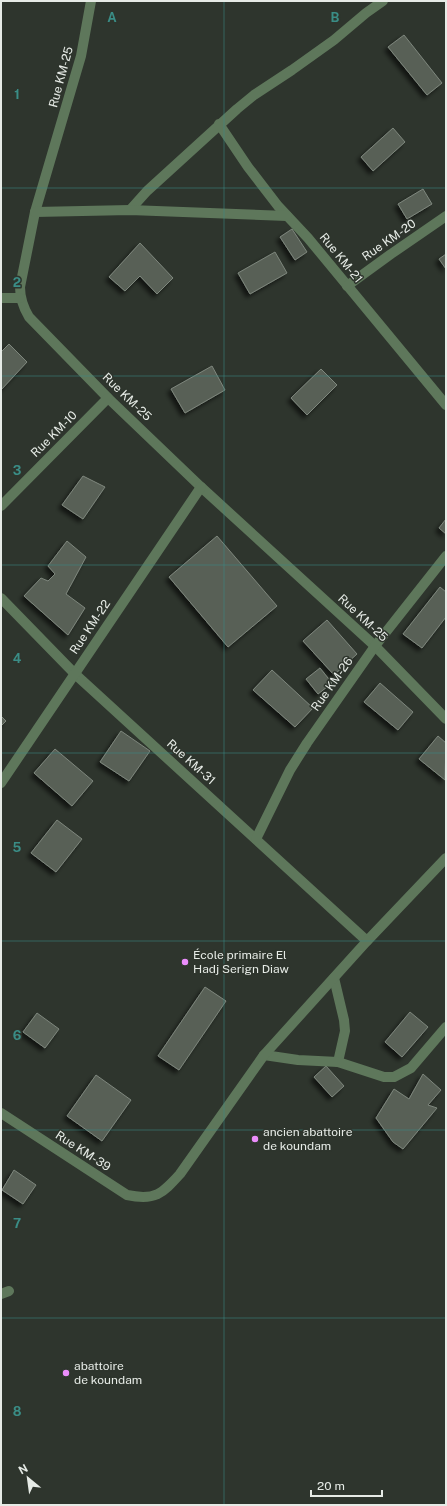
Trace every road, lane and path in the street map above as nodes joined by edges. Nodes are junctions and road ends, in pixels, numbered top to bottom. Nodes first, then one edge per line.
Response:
1 (91, 1) edge
2 (383, 1) edge
3 (219, 124) junction
4 (130, 210) junction
5 (35, 212) junction
6 (287, 216) junction
7 (446, 216) edge
8 (347, 286) junction
9 (1, 298) edge
10 (20, 298) junction
11 (108, 398) junction
12 (446, 405) edge
13 (201, 487) junction
14 (1, 506) edge
15 (446, 556) edge
16 (1, 598) edge
17 (375, 646) junction
18 (75, 674) junction
19 (446, 719) edge
20 (1, 783) edge
21 (256, 839) junction
22 (446, 858) edge
23 (367, 941) junction
24 (334, 978) junction
25 (446, 1027) edge
26 (264, 1055) junction
27 (338, 1062) junction
28 (1, 1113) edge

1 - 5 street, Rue KM-25
2 - 3 street
3 - 4 street
3 - 6 street, Rue KM-21
4 - 5 street
4 - 6 street
5 - 10 street, Rue KM-25
6 - 8 street, Rue KM-21
7 - 8 street, Rue KM-20
8 - 12 street, Rue KM-21
9 - 10 street
10 - 11 street, Rue KM-25
11 - 13 street, Rue KM-25
11 - 14 street, Rue KM-10
13 - 17 street, Rue KM-25
13 - 18 street, Rue KM-22
15 - 17 street, Rue KM-26
16 - 18 street, Rue KM-31
17 - 19 street, Rue KM-25
17 - 21 street, Rue KM-26
18 - 20 street, Rue KM-22
18 - 21 street, Rue KM-31
21 - 23 street, Rue KM-31
22 - 23 street
23 - 24 street
24 - 26 street
24 - 27 street
25 - 27 street
26 - 27 street
26 - 28 street, Rue KM-39

